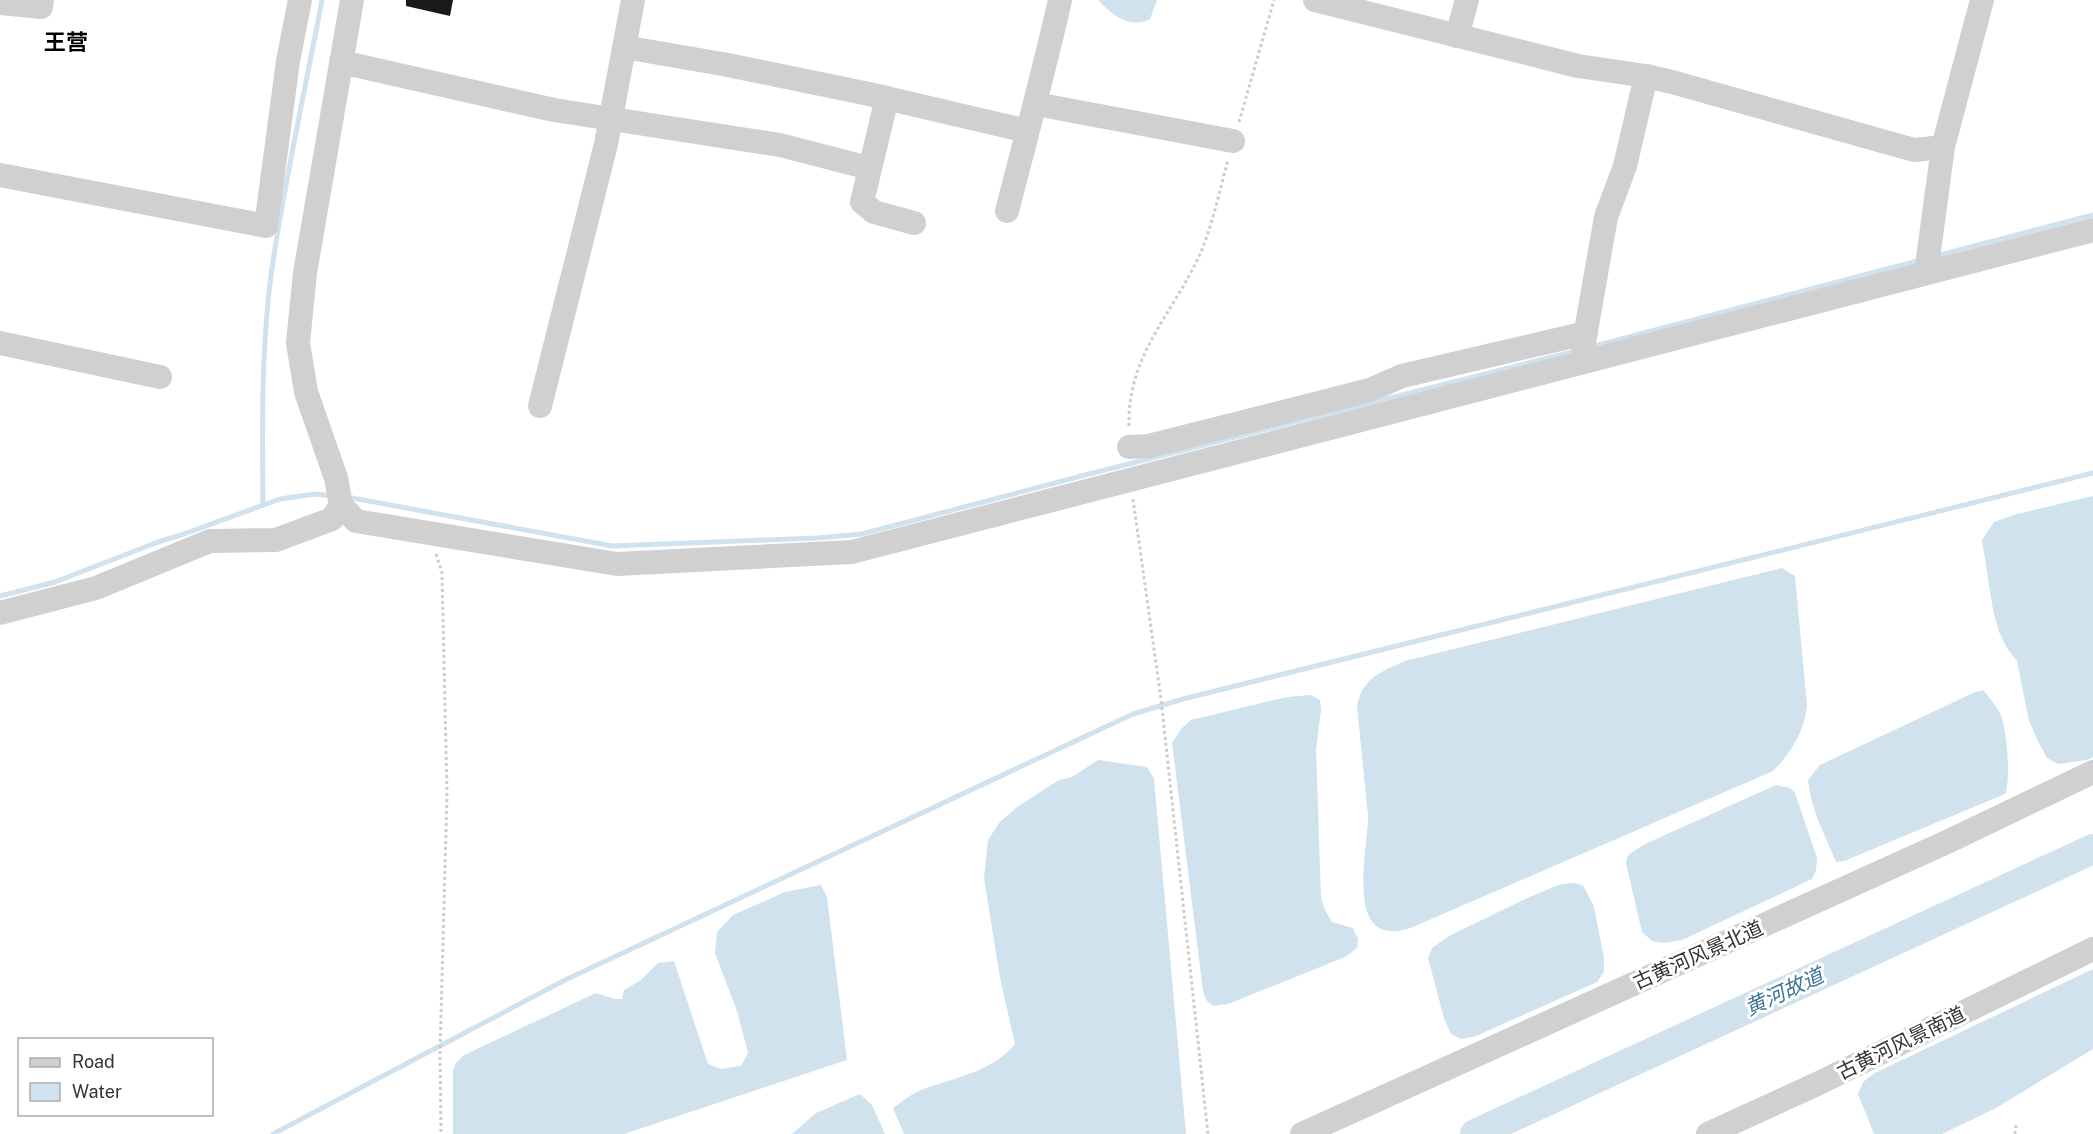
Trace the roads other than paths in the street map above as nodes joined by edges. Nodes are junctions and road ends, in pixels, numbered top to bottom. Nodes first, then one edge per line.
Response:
1 (42, 0) edge
2 (300, 0) edge
3 (352, 0) edge
4 (633, 0) edge
5 (1060, 0) edge
6 (1315, 0) edge
7 (1467, 0) edge
8 (1982, 0) edge
9 (0, 3) edge
10 (1457, 36) junction
11 (624, 47) junction
12 (341, 62) junction
13 (1646, 76) junction
14 (887, 98) junction
15 (1036, 104) junction
16 (610, 119) junction
17 (1027, 131) junction
18 (1233, 141) road end
19 (1942, 147) junction
20 (869, 168) junction
21 (0, 175) edge
22 (1007, 211) dead end
23 (914, 223) dead end
24 (2093, 230) edge
25 (1928, 263) junction
26 (0, 343) edge
27 (1583, 348) junction
28 (160, 377) dead end
29 (540, 406) dead end
30 (1129, 447) road end
31 (340, 499) junction
32 (0, 613) edge
33 (2093, 772) edge
34 (2093, 949) edge
35 (1302, 1134) edge
36 (1708, 1134) edge

1 - 9 street
2 - 21 street
3 - 12 street
4 - 11 street
5 - 15 street
6 - 10 street
7 - 10 street
8 - 19 street
10 - 13 street
11 - 14 street
11 - 16 street
12 - 16 street
12 - 31 street
13 - 19 street
13 - 27 street
14 - 17 street
14 - 20 street
15 - 17 street
15 - 18 street
16 - 20 street
16 - 29 street
17 - 22 street
19 - 25 street
20 - 23 street
24 - 25 street
25 - 27 street
26 - 28 street
27 - 30 street
27 - 31 street
31 - 32 street
33 - 35 street, 古黄河风景北道
34 - 36 street, 古黄河风景南道

